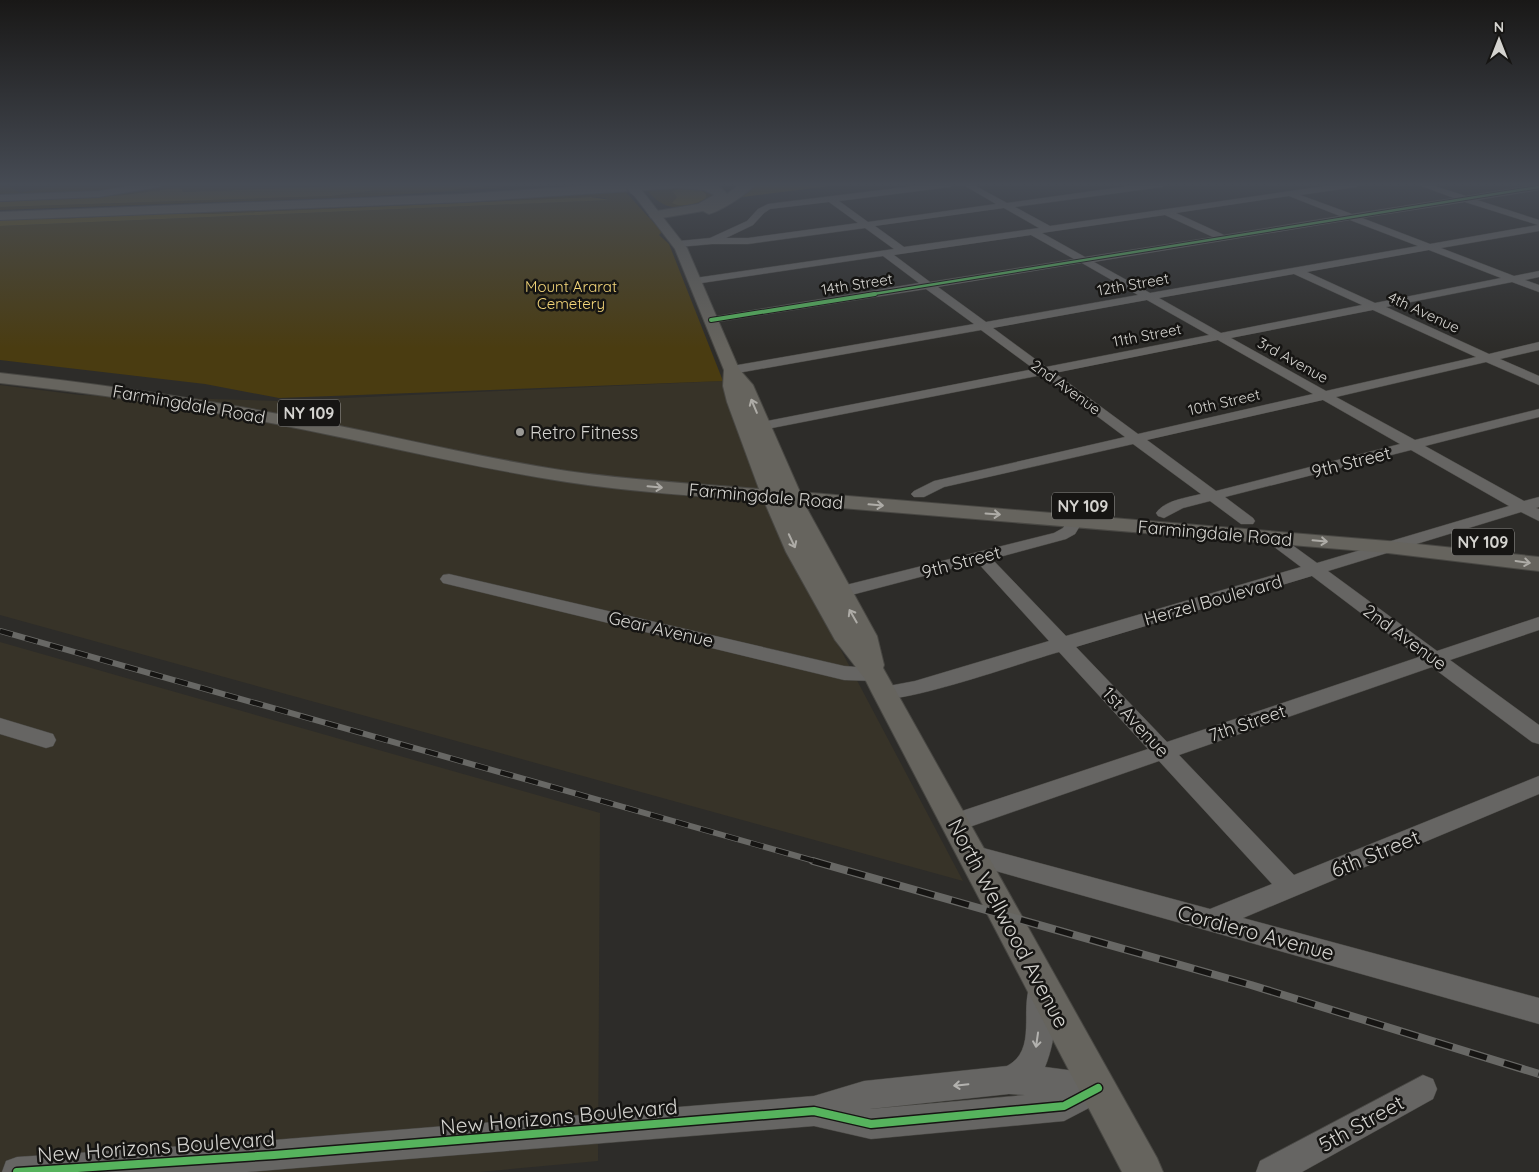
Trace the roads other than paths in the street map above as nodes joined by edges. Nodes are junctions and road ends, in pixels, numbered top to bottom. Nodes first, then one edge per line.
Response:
1 (674, 239) edge
2 (717, 239) edge
3 (764, 239) edge
4 (886, 239) edge
5 (987, 239) edge
6 (1044, 239) edge
7 (1220, 239) edge
8 (1406, 239) edge
9 (1477, 239) edge
10 (712, 241) junction
11 (678, 244) junction
12 (1428, 247) junction
13 (903, 251) junction
14 (885, 253) junction
15 (1083, 260) junction
16 (1296, 271) junction
17 (1539, 274) edge
18 (1512, 279) junction
19 (695, 281) junction
20 (928, 286) junction
21 (1539, 290) edge
22 (1148, 297) junction
23 (1375, 306) junction
24 (711, 320) junction
25 (984, 326) junction
26 (1219, 337) junction
27 (1539, 346) edge
28 (1488, 358) junction
29 (0, 367) edge
30 (732, 370) junction
31 (1045, 371) junction
32 (0, 378) edge
33 (1539, 381) edge
34 (1324, 396) junction
35 (1539, 413) edge
36 (762, 426) junction
37 (1136, 438) junction
38 (1413, 446) junction
39 (780, 490) junction
40 (919, 494) junction
41 (1214, 496) junction
42 (1539, 502) edge
43 (1523, 507) junction
44 (1164, 513) junction
45 (1539, 516) edge
46 (1075, 521) junction
47 (1247, 521) junction
48 (1426, 536) junction
49 (1271, 538) junction
50 (1388, 547) junction
51 (1539, 550) edge
52 (981, 557) junction
53 (1539, 564) edge
54 (1313, 570) junction
55 (449, 579) dead end
56 (840, 592) junction
57 (1539, 623) edge
58 (1063, 644) junction
59 (1433, 659) junction
60 (880, 683) junction
61 (0, 726) edge
62 (1539, 736) edge
63 (46, 740) dead end
64 (1164, 752) junction
65 (1539, 785) edge
66 (955, 823) junction
67 (972, 855) junction
68 (1291, 888) junction
69 (1211, 920) junction
70 (1037, 974) junction
71 (1539, 1011) edge
72 (1009, 1080) junction
73 (1098, 1088) junction
74 (1424, 1089) dead end
75 (814, 1111) junction
76 (17, 1172) edge
77 (1143, 1172) edge
78 (1272, 1172) edge

1 - 11 main road
2 - 10 street
3 - 10 street
4 - 13 street
5 - 13 street
6 - 15 street, 3rd Avenue
7 - 15 street, 14th Street
8 - 12 street
9 - 12 street, 12th Street
10 - 11 street
11 - 19 main road
12 - 16 street, 12th Street
12 - 18 street
13 - 14 street
14 - 19 street
14 - 20 street, 2nd Avenue
15 - 20 street, 14th Street
15 - 22 street, 3rd Avenue
16 - 22 street, 12th Street
16 - 23 street, 4th Avenue
17 - 18 street, 11th Street
18 - 21 street
18 - 23 street, 11th Street
19 - 24 main road
20 - 24 street, 14th Street
20 - 25 street, 2nd Avenue
22 - 25 street, 12th Street
22 - 26 street, 3rd Avenue
23 - 26 street, 11th Street
23 - 28 street, 4th Avenue
24 - 30 main road
25 - 30 street, 12th Street
25 - 31 street, 2nd Avenue
26 - 31 street, 11th Street
26 - 34 street, 3rd Avenue
27 - 28 street, 10th Street
28 - 33 street, 4th Avenue
28 - 34 street, 10th Street
29 - 39 main road, Farmingdale Road / NY 109
36 -> 30 main road, North Wellwood Avenue
30 - 39 main road, North Wellwood Avenue
31 - 36 street, 11th Street
31 - 37 street, 2nd Avenue
32 -> 39 main road, Farmingdale Road / NY 109
34 - 37 street, 10th Street
34 - 38 street, 3rd Avenue
35 - 38 street, 9th Street
36 - 39 main road, North Wellwood Avenue
37 - 40 street, 10th Street
37 - 41 street, 2nd Avenue
38 - 41 street, 9th Street
38 - 43 street, 3rd Avenue
39 - 40 main road, Farmingdale Road / NY 109
39 -> 46 main road, Farmingdale Road / NY 109
39 - 56 main road, North Wellwood Avenue
39 -> 60 main road, North Wellwood Avenue
40 - 44 main road, Farmingdale Road / NY 109
41 - 44 street, 9th Street
41 - 47 street, 2nd Avenue
42 - 43 street, Herzel Boulevard
43 - 45 street, 3rd Avenue
43 - 48 street, Herzel Boulevard
44 - 47 main road, Farmingdale Road / NY 109
46 - 49 main road, Farmingdale Road / NY 109
46 - 52 street, 9th Street
47 - 48 main road, Farmingdale Road / NY 109
48 - 50 street, Herzel Boulevard
48 - 51 main road, Farmingdale Road / NY 109
49 -> 50 main road, Farmingdale Road / NY 109
49 - 54 street, 2nd Avenue
50 -> 53 main road, Farmingdale Road / NY 109
50 - 54 street, Herzel Boulevard
52 - 56 street, 9th Street
52 - 58 street, 1st Avenue
54 - 58 street, Herzel Boulevard
54 - 59 street, 2nd Avenue
55 - 60 street, Gear Avenue
60 -> 56 main road, North Wellwood Avenue
57 - 59 street, 7th Street
58 - 60 street, Herzel Boulevard
58 - 64 street, 1st Avenue
59 - 62 street, 2nd Avenue
59 - 64 street, 7th Street
60 - 66 main road, North Wellwood Avenue
61 - 63 street
64 - 66 street, 7th Street
64 - 68 street, 1st Avenue
65 - 68 street, 6th Street
66 - 67 main road, North Wellwood Avenue
67 - 69 street, Cordiero Avenue
67 - 70 main road, North Wellwood Avenue
68 - 69 street, 6th Street
69 - 71 street, Cordiero Avenue
70 -> 72 street
70 - 73 main road, North Wellwood Avenue
72 - 73 street
72 -> 75 street
73 - 75 street, New Horizons Boulevard
73 - 77 main road, North Wellwood Avenue
74 - 78 street, 5th Street
75 - 76 street, New Horizons Boulevard

